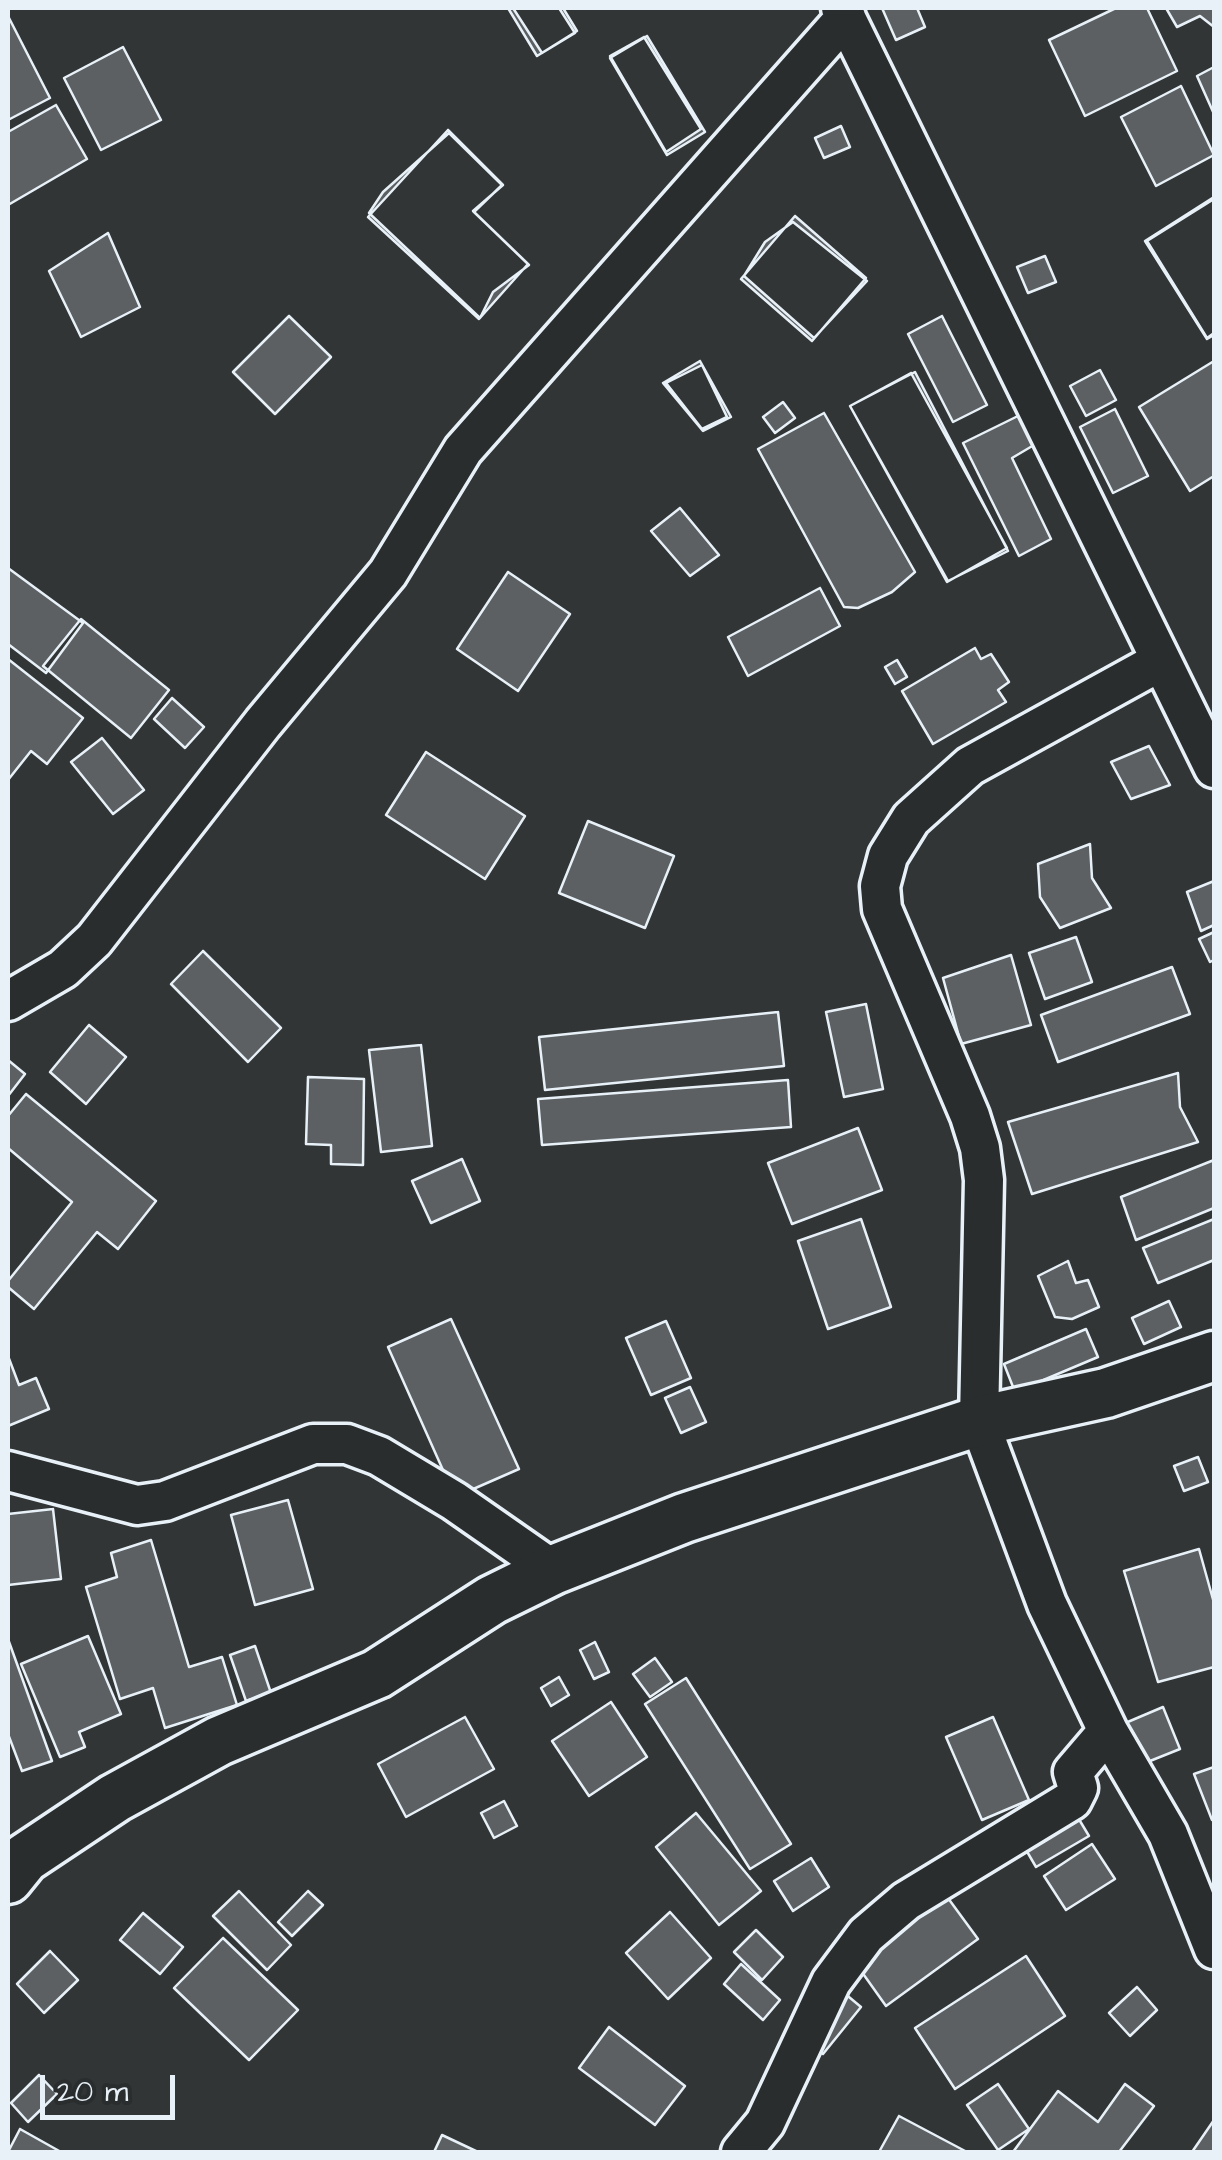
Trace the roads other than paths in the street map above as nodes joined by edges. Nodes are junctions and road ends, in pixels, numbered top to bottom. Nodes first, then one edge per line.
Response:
1 (843, 12) edge
2 (1159, 662) junction
3 (1214, 768) edge
4 (8, 1001) edge
5 (1214, 1356) edge
6 (979, 1421) junction
7 (8, 1471) edge
8 (552, 1570) junction
9 (1108, 1730) junction
10 (8, 1879) edge
11 (1214, 1949) edge
12 (742, 2152) edge

1 - 2 street
1 - 4 street
2 - 3 street
2 - 6 street
5 - 6 street
6 - 8 street
6 - 9 street
7 - 8 street
8 - 10 street
9 - 11 street
9 - 12 street

